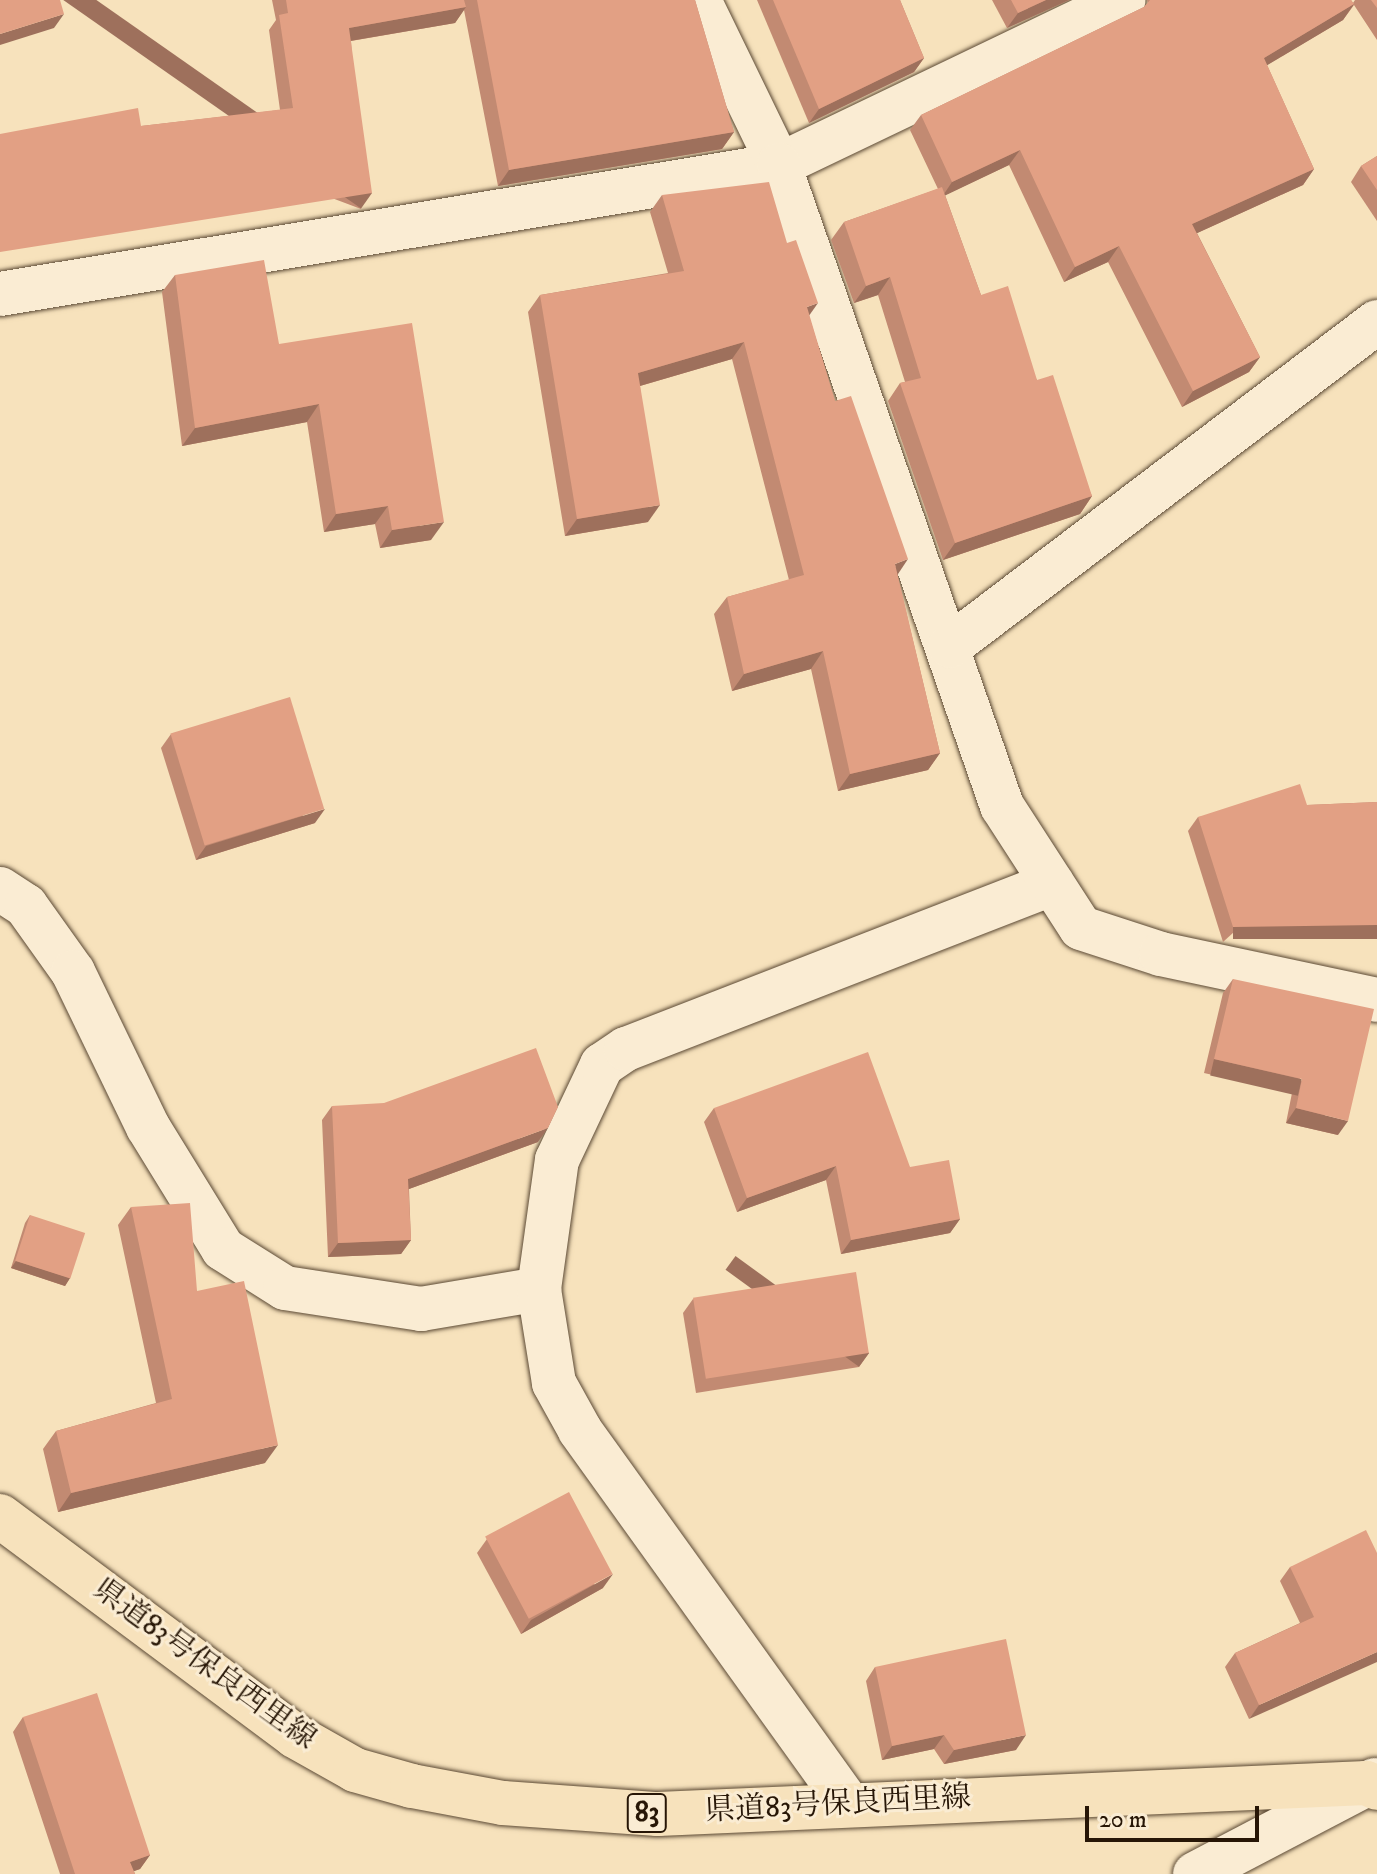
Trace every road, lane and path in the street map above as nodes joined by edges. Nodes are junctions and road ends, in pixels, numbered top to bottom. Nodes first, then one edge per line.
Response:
1 (699, 0) edge
2 (1123, 0) edge
3 (779, 165) junction
4 (0, 294) edge
5 (1377, 322) edge
6 (950, 646) junction
7 (1052, 884) junction
8 (0, 889) edge
9 (1377, 1000) edge
10 (539, 1289) junction
11 (0, 1516) edge
12 (1373, 1783) edge
13 (847, 1802) junction
14 (1195, 1874) edge

1 - 3 street
2 - 3 street
3 - 4 street
3 - 6 street
5 - 6 street
6 - 7 street
7 - 9 street
7 - 10 street
8 - 10 street
10 - 13 street
11 - 13 main road, 県道83号保良西里線 / 83
12 - 13 main road, 県道83号保良西里線 / 83
12 - 14 street

